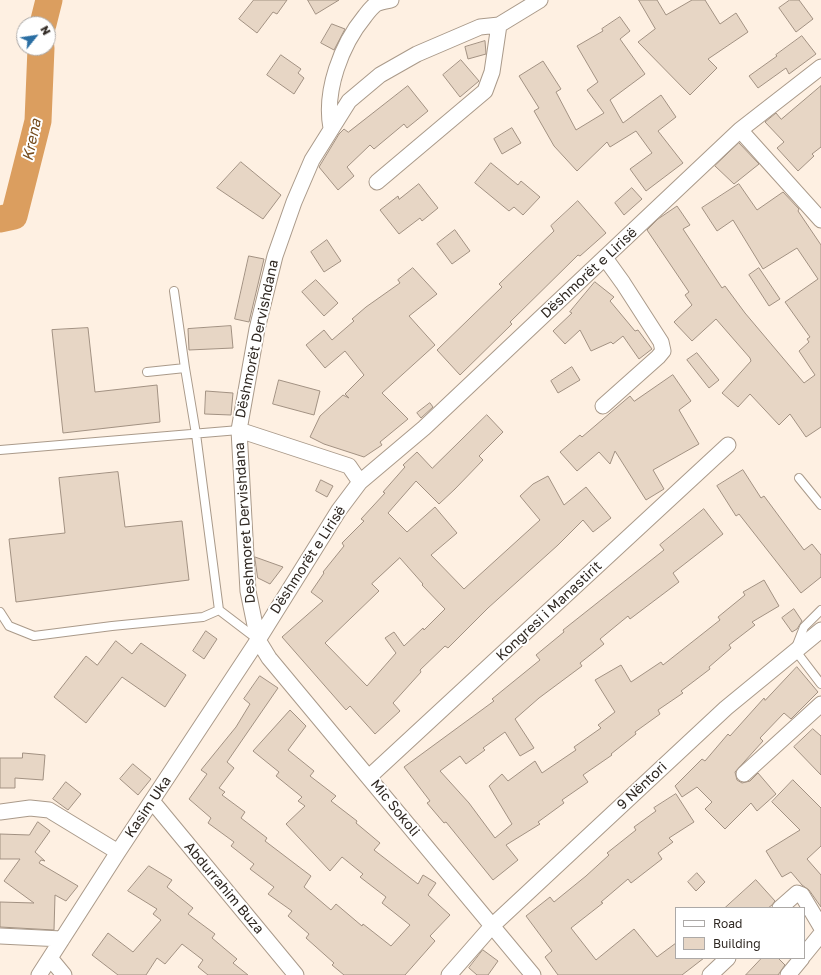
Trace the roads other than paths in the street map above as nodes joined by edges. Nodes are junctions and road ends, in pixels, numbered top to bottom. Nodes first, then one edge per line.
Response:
1 (390, 0) edge
2 (540, 0) edge
3 (499, 26) junction
4 (821, 67) edge
5 (331, 128) junction
6 (740, 130) junction
7 (377, 182) dead end
8 (821, 220) edge
9 (605, 258) junction
10 (174, 291) dead end
11 (185, 368) junction
12 (147, 372) dead end
13 (603, 406) dead end
14 (239, 430) junction
15 (196, 434) junction
16 (728, 445) dead end
17 (0, 450) edge
18 (799, 478) dead end
19 (360, 482) junction
20 (821, 505) edge
21 (219, 610) junction
22 (821, 610) edge
23 (0, 612) edge
24 (821, 630) edge
25 (258, 640) junction
26 (795, 650) junction
27 (821, 684) edge
28 (821, 704) edge
29 (744, 774) dead end
30 (369, 777) junction
31 (152, 801) junction
32 (0, 812) edge
33 (118, 852) junction
34 (781, 907) edge
35 (492, 926) junction
36 (821, 927) edge
37 (821, 934) edge
38 (0, 936) edge
39 (62, 940) junction
40 (805, 954) edge
41 (50, 958) junction
42 (727, 959) edge
43 (801, 959) edge
44 (39, 975) edge
45 (64, 975) edge
46 (296, 975) edge
47 (449, 975) edge
48 (532, 975) edge
49 (710, 975) edge
50 (788, 975) edge

1 - 5 street
2 - 3 street, Dëshmorët Dervishdana
3 - 5 street, Dëshmorët Dervishdana
3 - 7 street
4 - 6 street, Dëshmorët e Lirisë
5 - 14 street, Dëshmorët Dervishdana
6 - 8 street
6 - 9 street, Dëshmorët e Lirisë
9 - 13 street
9 - 19 street, Dëshmorët e Lirisë
10 - 11 lane
11 - 12 lane
11 - 15 lane
14 - 15 lane
14 - 19 street
14 - 25 street, Deshmoret Dervishdana
15 - 17 lane
15 - 21 lane
16 - 30 street, Kongresi i Manastirit
18 - 20 lane
19 - 25 street, Dëshmorët e Lirisë
21 - 23 lane
21 - 25 lane
22 - 26 lane
24 - 26 street, 9 Nëntori
25 - 30 street, Mic Sokoli
25 - 31 street, Kasim Uka
26 - 27 lane
26 - 35 street, 9 Nëntori
28 - 29 street
30 - 35 street, Mic Sokoli
31 - 33 street, Kasim Uka
31 - 46 street, Abdurrahim Buza
32 - 33 street
33 - 39 street, Kasim Uka
34 - 36 street
35 - 47 street, 9 Nëntori
35 - 48 street, Mic Sokoli
37 - 40 street
38 - 39 street
39 - 41 street, Kasim Uka
41 - 44 street, Kasim Uka
41 - 45 street
42 - 49 street
43 - 50 street

